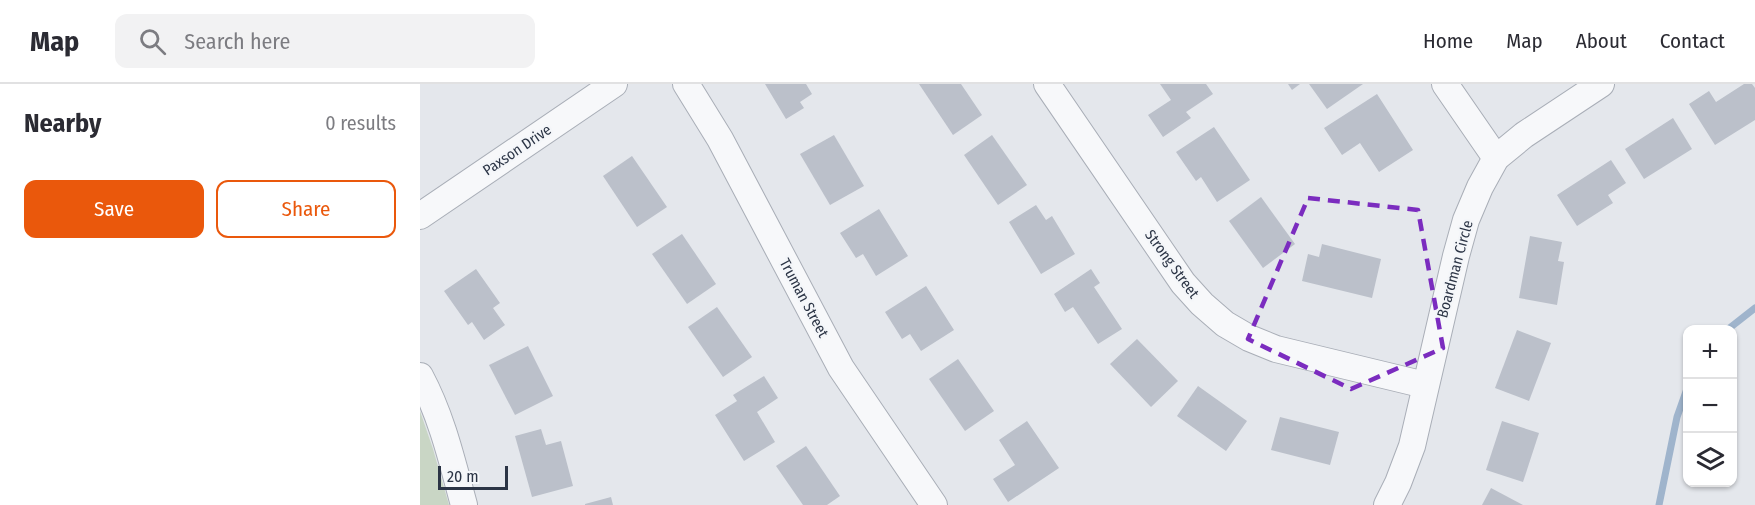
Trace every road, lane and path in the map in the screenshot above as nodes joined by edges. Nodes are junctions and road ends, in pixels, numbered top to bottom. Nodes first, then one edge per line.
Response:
1 (614, 84) edge
2 (686, 84) edge
3 (1047, 84) edge
4 (1445, 84) edge
5 (1601, 84) edge
6 (1496, 158) junction
7 (420, 216) edge
8 (420, 376) edge
9 (1425, 385) junction
10 (464, 505) edge
11 (934, 505) edge
12 (1386, 505) edge

1 - 7 street, Paxson Drive
2 - 11 street, Truman Street
3 - 9 street, Strong Street
4 - 6 street
5 - 6 street, Boardman Circle
6 - 9 street, Boardman Circle
8 - 10 street
9 - 12 street, Boardman Circle

